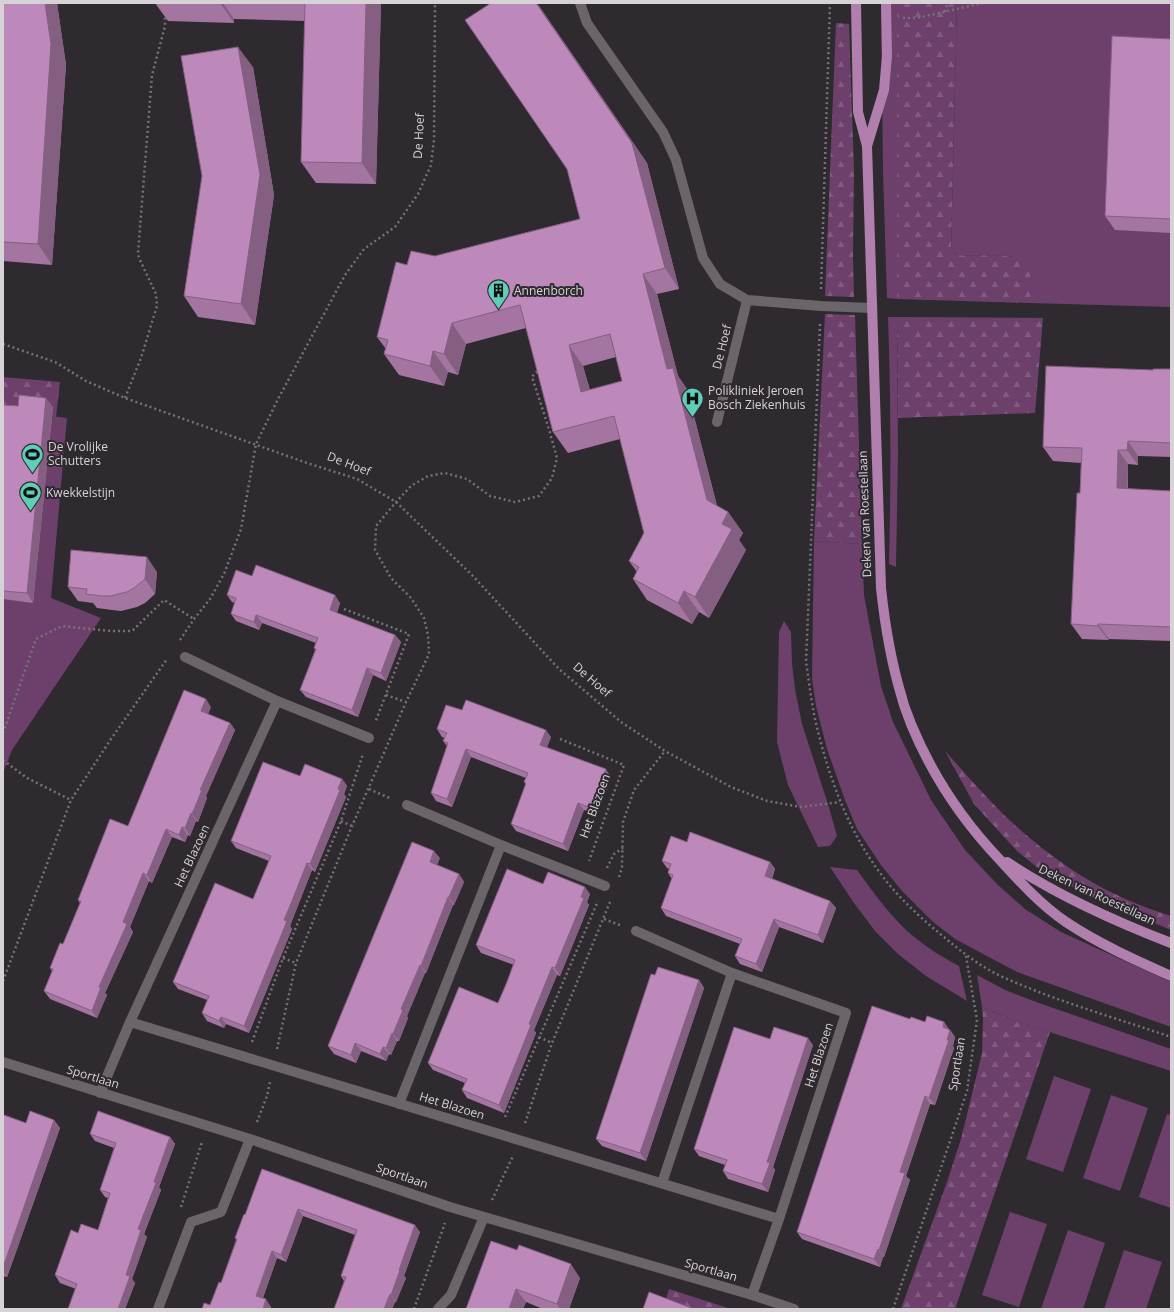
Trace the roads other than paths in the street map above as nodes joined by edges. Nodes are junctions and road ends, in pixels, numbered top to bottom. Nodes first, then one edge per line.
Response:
1 (580, 3) edge
2 (856, 3) edge
3 (886, 3) edge
4 (867, 146) junction
5 (747, 300) junction
6 (872, 308) junction
7 (717, 422) dead end
8 (185, 657) dead end
9 (277, 701) junction
10 (369, 738) road end
11 (407, 805) road end
12 (501, 845) junction
13 (994, 854) junction
14 (605, 886) road end
15 (636, 931) dead end
16 (1171, 943) edge
17 (732, 973) junction
18 (1171, 976) edge
19 (130, 1022) junction
20 (3, 1062) edge
21 (100, 1093) junction
22 (399, 1104) junction
23 (250, 1139) junction
24 (662, 1183) junction
25 (484, 1217) junction
26 (779, 1219) junction
27 (752, 1295) junction
28 (158, 1309) edge
29 (438, 1309) edge
30 (794, 1309) edge

1 - 5 street
2 - 4 main road, Deken van Roestellaan
3 - 4 main road, Deken van Roestellaan
4 - 6 main road, Deken van Roestellaan
5 - 6 street
5 - 7 street, De Hoef
6 - 13 main road, Deken van Roestellaan
8 - 9 street
9 - 10 street
9 - 19 street, Het Blazoen
11 - 12 street
12 - 14 street
12 - 22 street, Het Blazoen
13 - 16 main road, Deken van Roestellaan
13 - 18 main road, Deken van Roestellaan
15 - 17 street, Het Blazoen
17 - 24 street
17 - 26 street, Het Blazoen
19 - 21 street, Het Blazoen
19 - 22 street, Het Blazoen
20 - 21 street, Sportlaan
21 - 23 street, Sportlaan
22 - 24 street, Het Blazoen
23 - 25 street, Sportlaan
23 - 28 street
24 - 26 street, Het Blazoen
25 - 27 street, Sportlaan
25 - 29 street
26 - 27 street, Het Blazoen
27 - 30 street, Sportlaan

